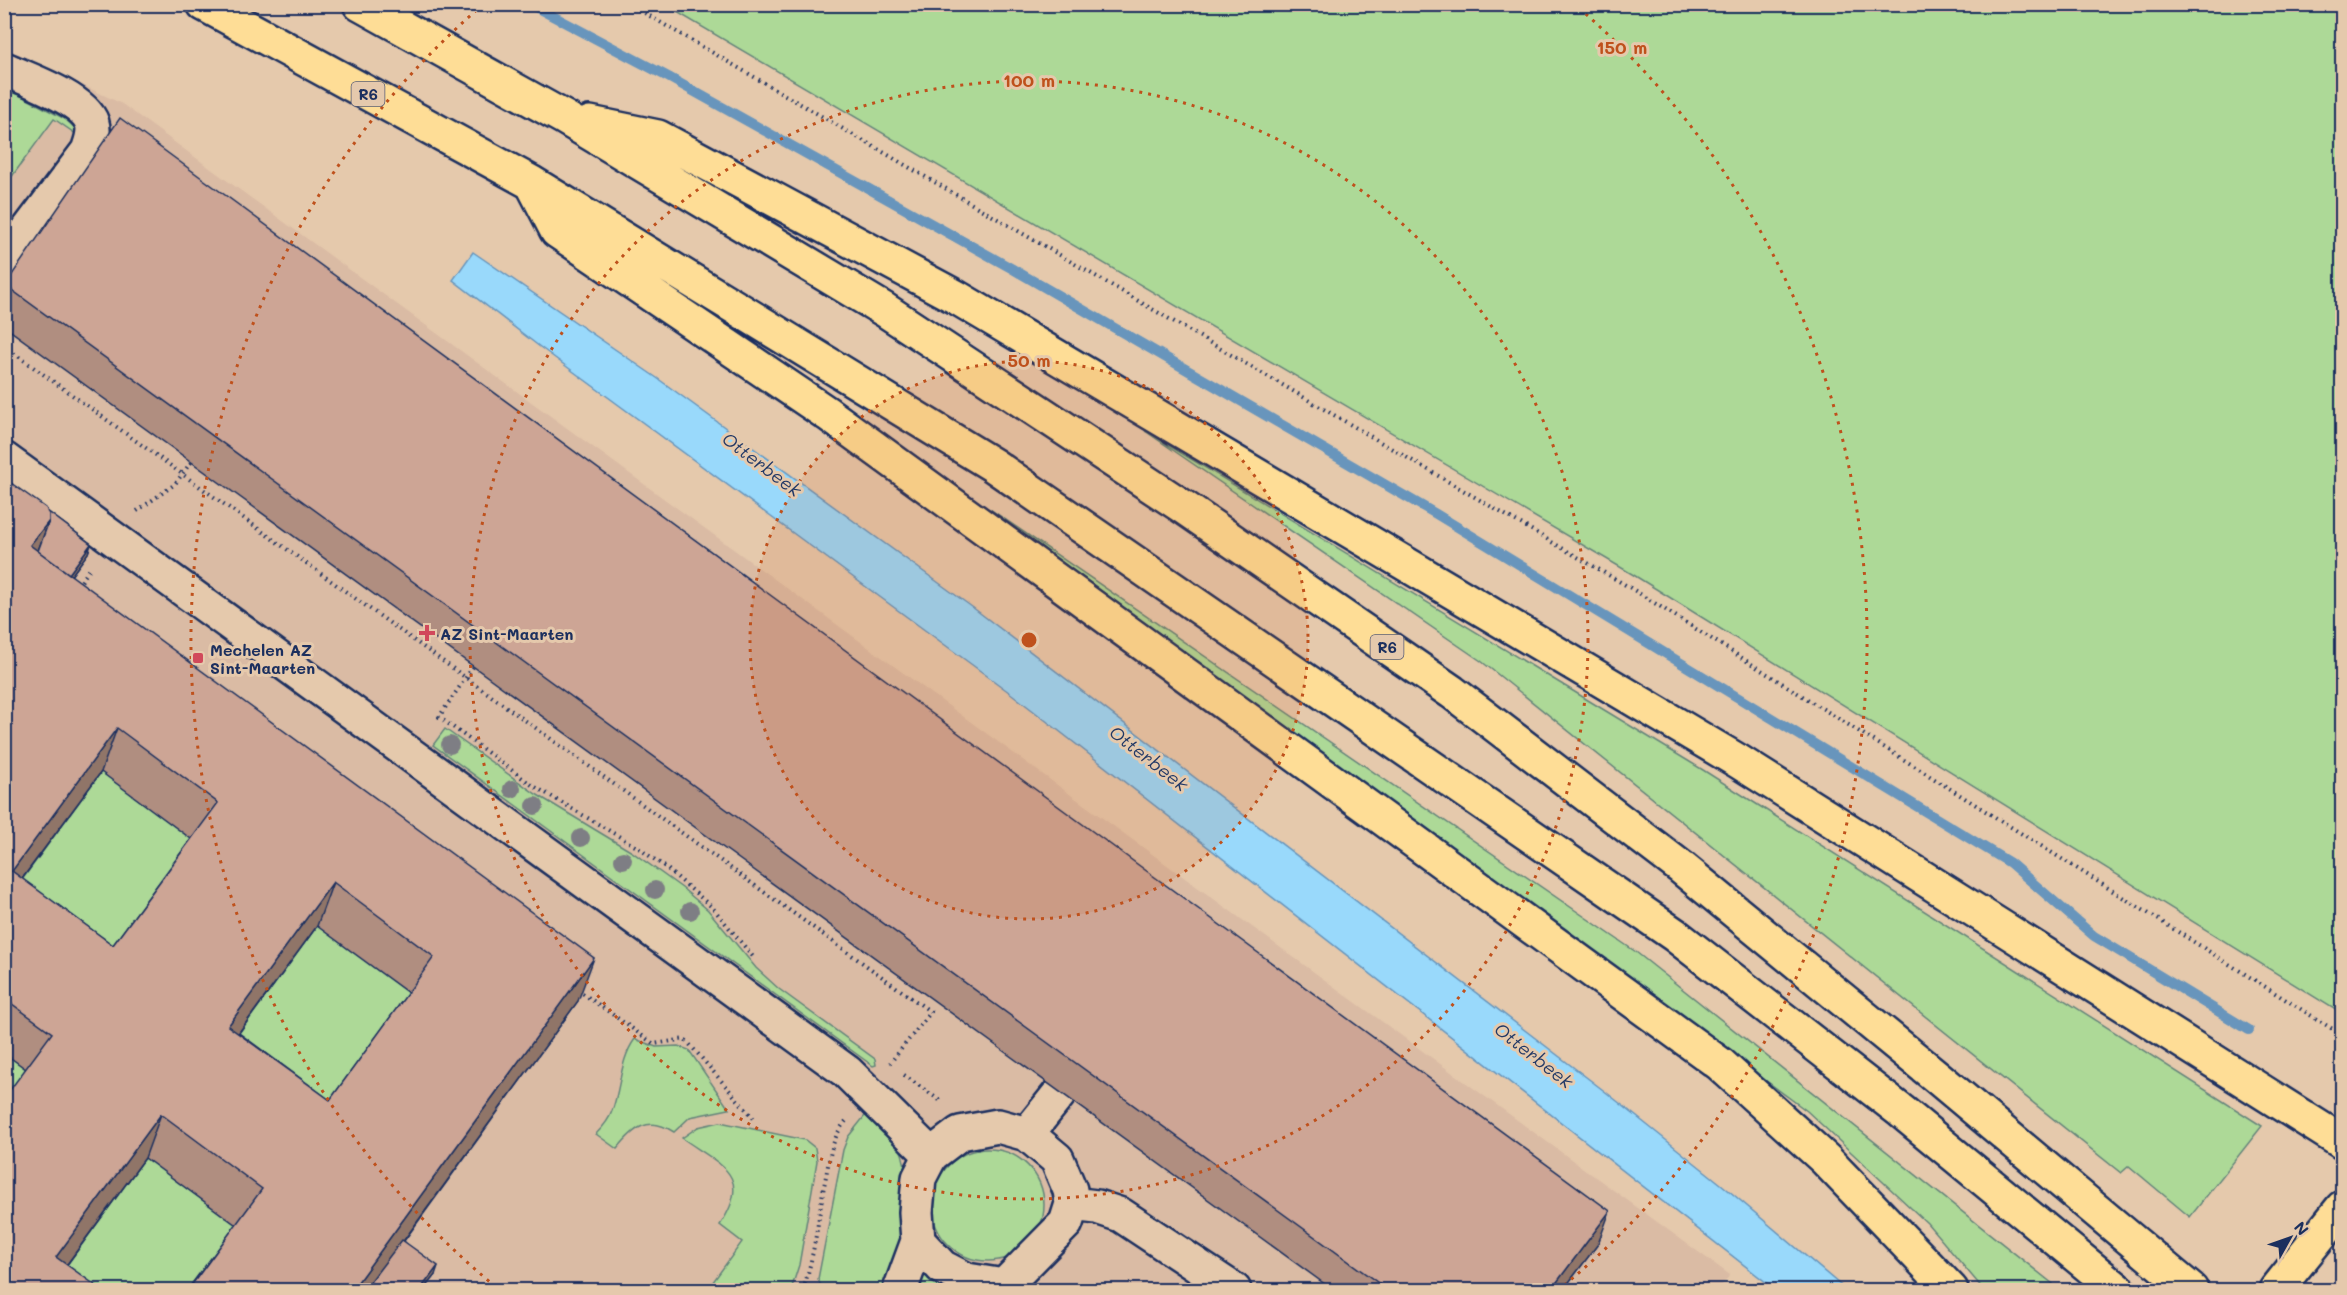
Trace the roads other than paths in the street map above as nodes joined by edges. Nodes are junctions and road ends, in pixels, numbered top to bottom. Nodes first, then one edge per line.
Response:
1 (204, 4) edge
2 (360, 4) edge
3 (4, 69) edge
4 (565, 118) junction
5 (532, 183) junction
6 (4, 262) edge
7 (4, 459) edge
8 (1059, 1094) dead end
9 (1027, 1134) junction
10 (2343, 1142) edge
11 (931, 1155) junction
12 (1072, 1204) junction
13 (2343, 1208) edge
14 (918, 1241) junction
15 (1002, 1288) edge
16 (900, 1290) edge
17 (1234, 1290) edge
18 (1951, 1290) edge
19 (2118, 1290) edge
20 (2191, 1290) edge
21 (2276, 1290) edge

1 - 5 main road, R6
2 - 4 main road, R6
3 - 6 lane
4 - 10 main road
4 - 20 main road, R6
5 - 18 main road
5 - 19 main road, R6
7 - 11 lane
8 - 9 lane
9 - 11 lane
9 - 12 lane
11 - 14 lane
12 - 15 lane
12 - 17 lane
13 - 21 main road
14 - 15 lane
14 - 16 lane

